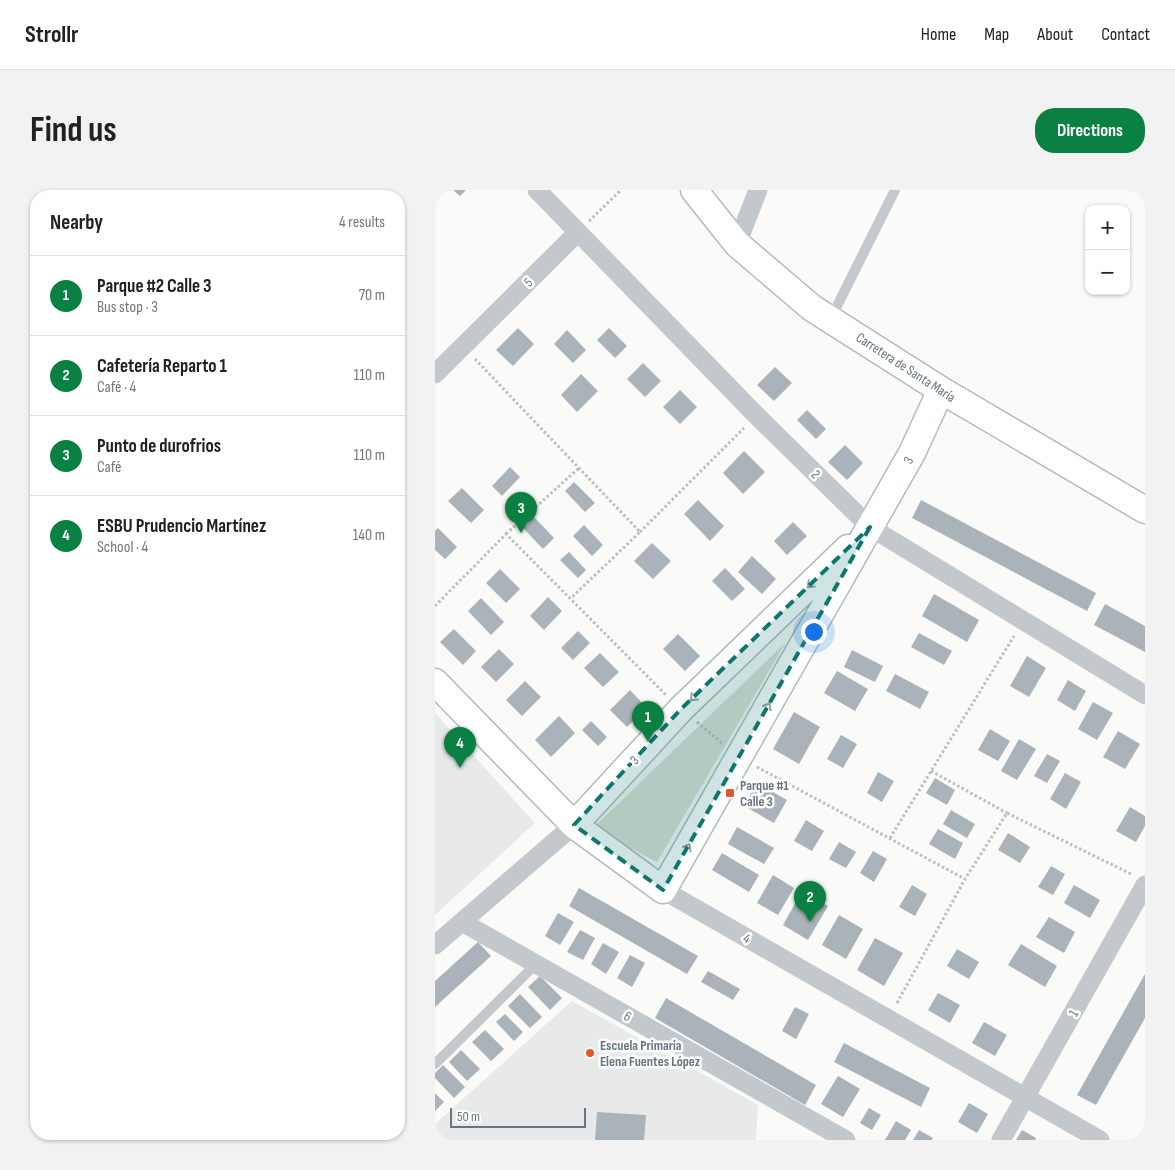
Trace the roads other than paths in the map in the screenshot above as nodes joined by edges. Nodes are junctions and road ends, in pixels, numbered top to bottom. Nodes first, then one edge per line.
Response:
1 (537, 190) edge
2 (694, 190) edge
3 (758, 190) edge
4 (895, 190) edge
5 (578, 232) junction
6 (737, 244) junction
7 (831, 318) junction
8 (435, 374) edge
9 (941, 390) junction
10 (1145, 510) edge
11 (870, 527) junction
12 (435, 682) edge
13 (1145, 695) edge
14 (574, 825) junction
15 (1141, 881) edge
16 (663, 890) junction
17 (462, 922) junction
18 (435, 945) edge
19 (536, 964) junction
20 (435, 1064) edge
21 (1026, 1098) junction
22 (846, 1140) edge
23 (1001, 1140) edge
24 (1100, 1140) edge

1 - 5 street, 2
2 - 6 street, Carretera de Santa María
3 - 6 street
4 - 7 lane
5 - 8 street, 5
5 - 11 street, 2
6 - 7 street, Carretera de Santa María
7 - 9 street, Carretera de Santa María
9 - 10 street, Carretera de Santa María
9 - 11 street, 3
11 - 13 street, 2
11 -> 14 street, 3
16 -> 11 street, 3
12 - 14 street, 4
14 - 16 street, 4
14 - 17 street, 3
15 - 21 street, 1
16 - 21 street, 4
17 - 18 street, 3
17 - 19 street, 6
19 - 20 lane
19 - 22 street, 6
21 - 23 street, 1
21 - 24 street, 4

